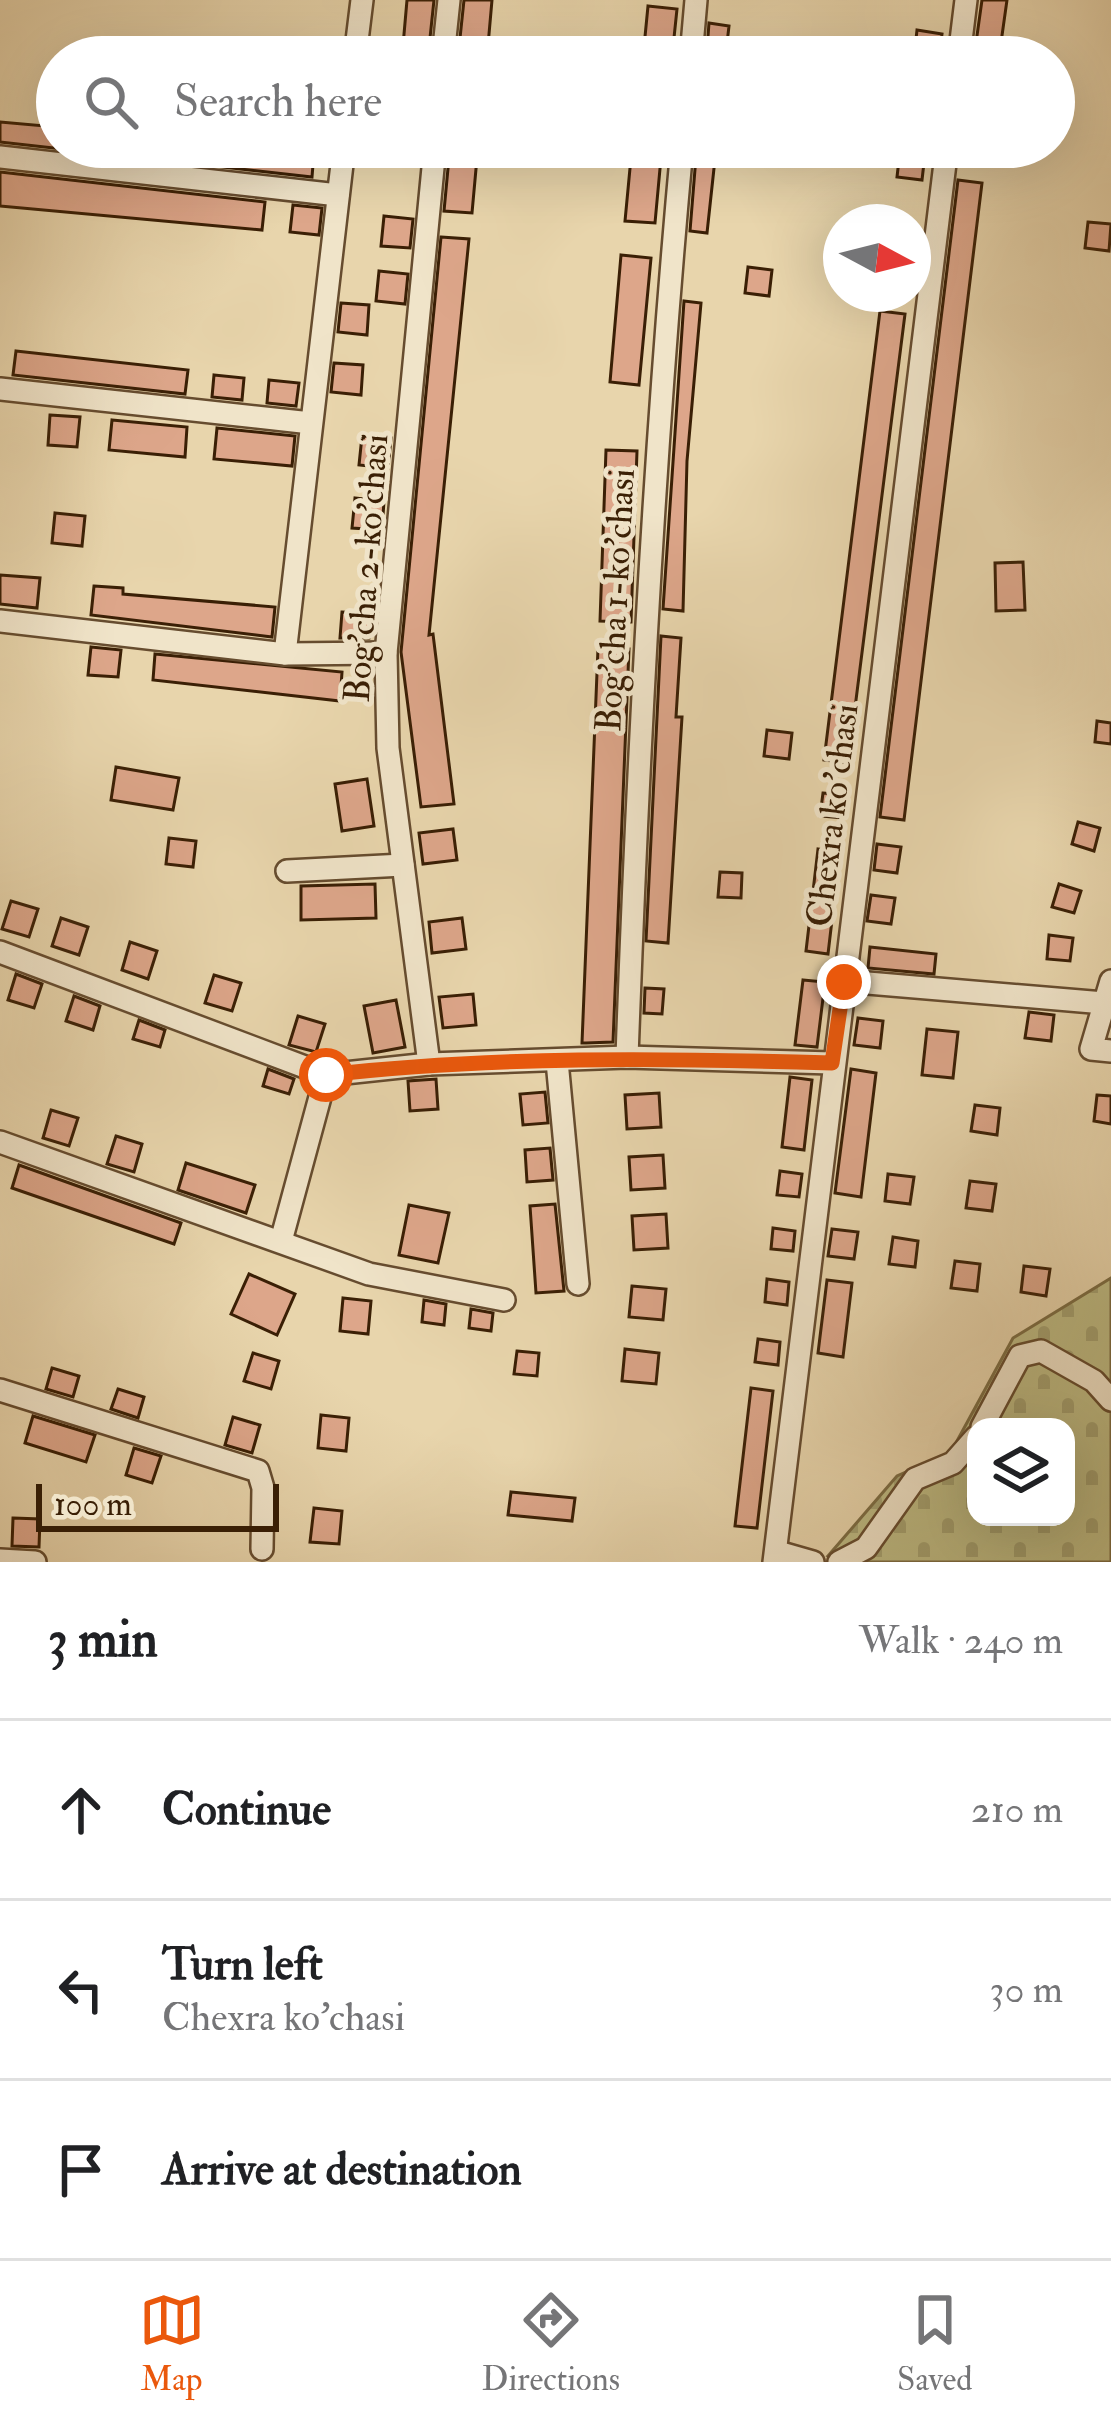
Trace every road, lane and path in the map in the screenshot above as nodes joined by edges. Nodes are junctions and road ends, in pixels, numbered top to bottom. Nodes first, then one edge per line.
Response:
1 (362, 0) edge
2 (449, 0) edge
3 (696, 0) edge
4 (966, 0) edge
5 (358, 36) edge
6 (445, 36) edge
7 (693, 36) edge
8 (962, 36) edge
9 (0, 158) edge
10 (36, 162) edge
11 (91, 168) edge
12 (341, 168) edge
13 (433, 168) edge
14 (680, 168) edge
15 (944, 168) edge
16 (338, 195) junction
17 (0, 389) edge
18 (311, 423) junction
19 (0, 621) edge
20 (386, 653) junction
21 (285, 654) junction
22 (403, 865) junction
23 (287, 871) dead end
24 (0, 952) edge
25 (844, 982) junction
26 (1107, 992) edge
27 (1101, 1050) edge
28 (627, 1057) junction
29 (557, 1061) junction
30 (832, 1063) junction
31 (429, 1064) junction
32 (326, 1075) junction
33 (0, 1142) edge
34 (281, 1241) junction
35 (578, 1285) dead end
36 (504, 1300) dead end
37 (0, 1390) edge
38 (1111, 1400) edge
39 (987, 1418) edge
40 (967, 1447) edge
41 (262, 1550) dead end
42 (874, 1555) edge
43 (776, 1557) edge
44 (0, 1560) edge
45 (35, 1562) edge
46 (813, 1562) edge
47 (838, 1562) edge

1 - 5 street
2 - 6 street
3 - 7 street
4 - 8 street
9 - 10 street
11 - 16 street
12 - 16 street
13 - 20 street, Bog'cha 2-ko'chasi
14 - 28 street, Bog'cha 1-ko'chasi
15 - 25 street, Chexra ko'chasi
16 - 18 street
17 - 18 street
18 - 21 street
19 - 21 street
20 - 21 street
20 - 22 street, Bog'cha 2-ko'chasi
22 - 23 street
22 - 31 street, Bog'cha 2-ko'chasi
24 - 32 street
25 - 26 street
25 - 30 street, Chexra ko'chasi
26 - 27 street
28 - 29 street
28 - 30 street
29 - 31 street
29 - 35 street
30 - 43 street, Chexra ko'chasi
31 - 32 street
32 - 34 street
33 - 34 street
34 - 36 street
37 - 41 street
38 - 39 street
40 - 42 street
42 - 47 street
43 - 46 street
44 - 45 street

